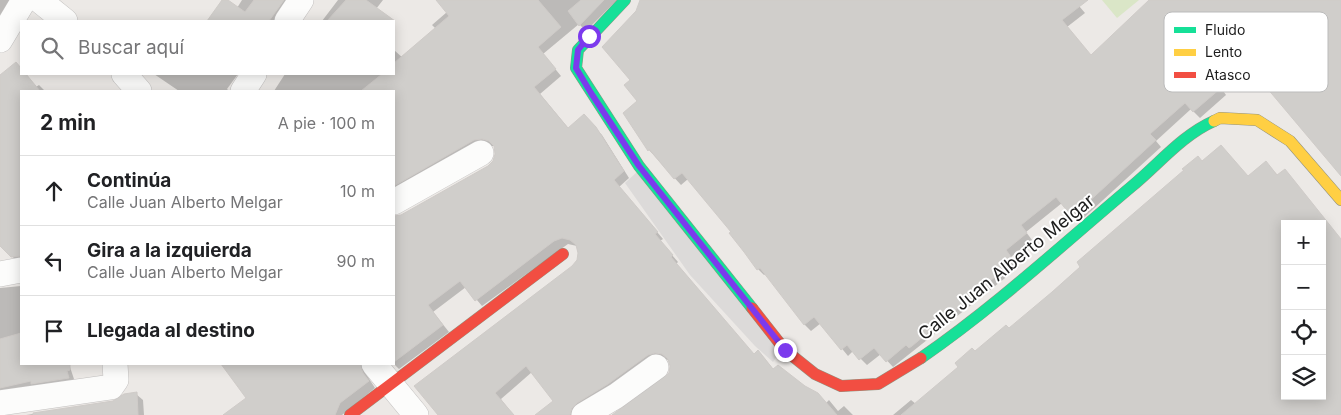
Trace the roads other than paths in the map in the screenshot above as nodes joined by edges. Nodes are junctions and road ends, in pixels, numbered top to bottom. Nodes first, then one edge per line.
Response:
1 (24, 0) edge
2 (38, 0) edge
3 (300, 0) edge
4 (625, 0) edge
5 (64, 20) edge
6 (288, 20) edge
7 (0, 40) edge
8 (125, 75) edge
9 (253, 75) edge
10 (138, 90) edge
11 (244, 90) edge
12 (481, 153) dead end
13 (1341, 200) edge
14 (395, 201) edge
15 (563, 254) dead end
16 (115, 365) edge
17 (375, 365) edge
18 (656, 367) dead end
19 (390, 384) junction
20 (0, 403) edge
21 (77, 404) edge
22 (350, 415) edge
23 (416, 415) edge
24 (584, 415) edge

1 - 7 street
2 - 5 street
3 - 6 street
4 - 13 street, Calle Juan Alberto Melgar
8 - 10 street
9 - 11 street
12 - 14 street
15 - 19 street
16 - 21 street
17 - 19 street
18 - 24 street
19 - 22 street
19 - 23 street
20 - 21 street

